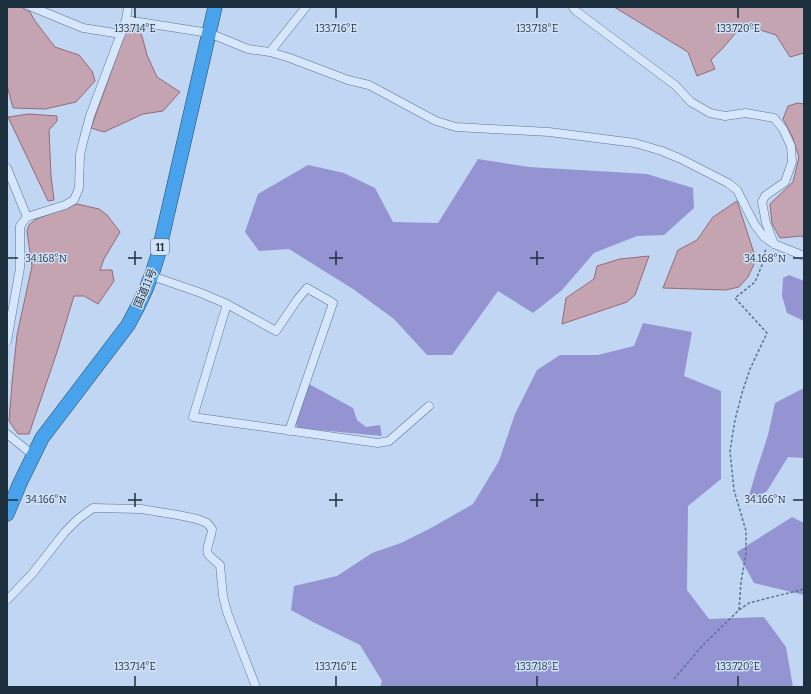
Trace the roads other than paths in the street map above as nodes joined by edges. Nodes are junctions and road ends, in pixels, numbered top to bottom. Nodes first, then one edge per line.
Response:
1 (32, 7) edge
2 (128, 7) edge
3 (215, 7) edge
4 (306, 7) edge
5 (573, 7) edge
6 (126, 20) junction
7 (209, 33) junction
8 (121, 34) junction
9 (270, 52) junction
10 (7, 168) edge
11 (27, 217) junction
12 (770, 245) junction
13 (804, 256) edge
14 (152, 276) junction
15 (227, 304) junction
16 (7, 341) edge
17 (429, 406) dead end
18 (288, 431) junction
19 (7, 434) edge
20 (32, 455) junction
21 (7, 514) edge
22 (7, 600) edge
23 (256, 687) edge

1 - 8 street
2 - 6 street
3 - 7 highway, 国道11号 / 11
4 - 9 street
5 - 12 street
6 - 7 street
6 - 8 street
7 - 9 street
7 - 14 highway, 国道11号 / 11
8 - 11 street
9 - 12 street
10 - 11 street
11 - 16 street
12 - 13 street
14 - 15 street
14 - 20 highway, 国道11号 / 11
15 - 18 street
15 - 18 street
17 - 18 street
19 - 20 street
20 - 21 highway, 国道11号 / 11
22 - 23 street

